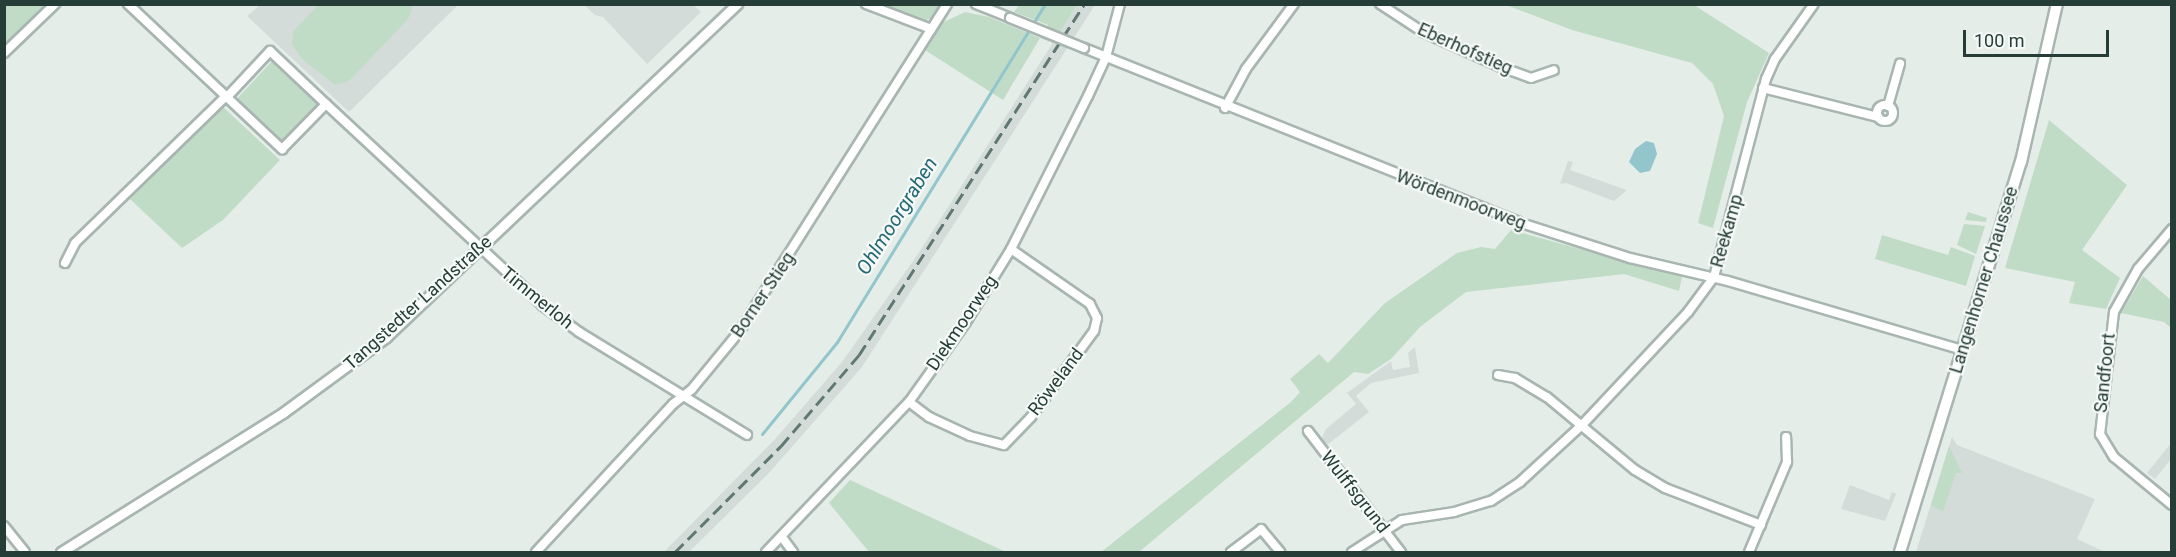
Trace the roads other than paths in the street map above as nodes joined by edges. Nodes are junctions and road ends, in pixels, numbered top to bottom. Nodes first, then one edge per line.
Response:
1 (56, 4) edge
2 (128, 4) edge
3 (737, 4) edge
4 (866, 4) edge
5 (947, 4) edge
6 (976, 4) edge
7 (1120, 4) edge
8 (1294, 4) edge
9 (1380, 4) edge
10 (1814, 4) edge
11 (2057, 4) edge
12 (931, 29) junction
13 (4, 53) edge
14 (1106, 57) junction
15 (1900, 64) dead end
16 (1554, 70) dead end
17 (1763, 88) junction
18 (226, 97) junction
19 (326, 104) junction
20 (1888, 106) junction
21 (1224, 108) junction
22 (1878, 117) junction
23 (2172, 229) edge
24 (479, 249) junction
25 (1011, 249) junction
26 (65, 263) dead end
27 (1714, 278) junction
28 (1962, 350) junction
29 (1498, 375) dead end
30 (682, 397) junction
31 (909, 402) junction
32 (1582, 425) junction
33 (1308, 431) dead end
34 (747, 435) dead end
35 (1786, 437) dead end
36 (2172, 505) edge
37 (1761, 525) junction
38 (4, 526) edge
39 (1384, 528) junction
40 (782, 537) junction
41 (25, 552) edge
42 (61, 552) edge
43 (536, 552) edge
44 (766, 552) edge
45 (794, 552) edge
46 (1231, 552) edge
47 (1280, 552) edge
48 (1352, 552) edge
49 (1401, 552) edge
50 (1749, 552) edge
51 (1900, 552) edge

1 - 13 street
2 - 18 street
3 - 24 street, Tangstedter Landstraße
4 - 12 street
5 - 12 street, Borner Stieg
6 - 14 street, Wördenmoorweg, bridge
7 - 14 street, Diekmoorweg
8 - 21 street
9 - 16 street, Eberhofstieg
10 - 17 street, Reekamp
11 - 28 main road, Langenhorner Chaussee
12 - 30 street, Borner Stieg
14 - 21 street, Wördenmoorweg
14 - 25 street, Diekmoorweg
15 - 20 street
17 - 22 street
17 - 27 street, Reekamp
18 - 19 street
18 - 19 street, Timmerloh
18 - 26 street, Timmerloh
19 - 24 street, Timmerloh
20 - 22 street
20 - 22 street
21 - 27 street, Wördenmoorweg
23 - 36 street, Sandfoort
24 - 30 street, Timmerloh
24 - 42 street, Tangstedter Landstraße
25 - 31 street, Diekmoorweg
25 - 31 street, Röweland
27 - 28 street, Wördenmoorweg
27 - 32 street, Reekamp
28 - 51 main road, Langenhorner Chaussee
29 - 32 street
30 - 34 street, Timmerloh
30 - 43 street, Borner Stieg
31 - 40 street, Diekmoorweg
32 - 37 street
32 - 39 street, Reekamp
33 - 39 street, Wulffsgrund
35 - 37 street
37 - 50 street
38 - 41 street
39 - 48 street, Reekamp
39 - 49 street, Wulffsgrund
40 - 44 street, Diekmoorweg
40 - 45 street
46 - 47 street

